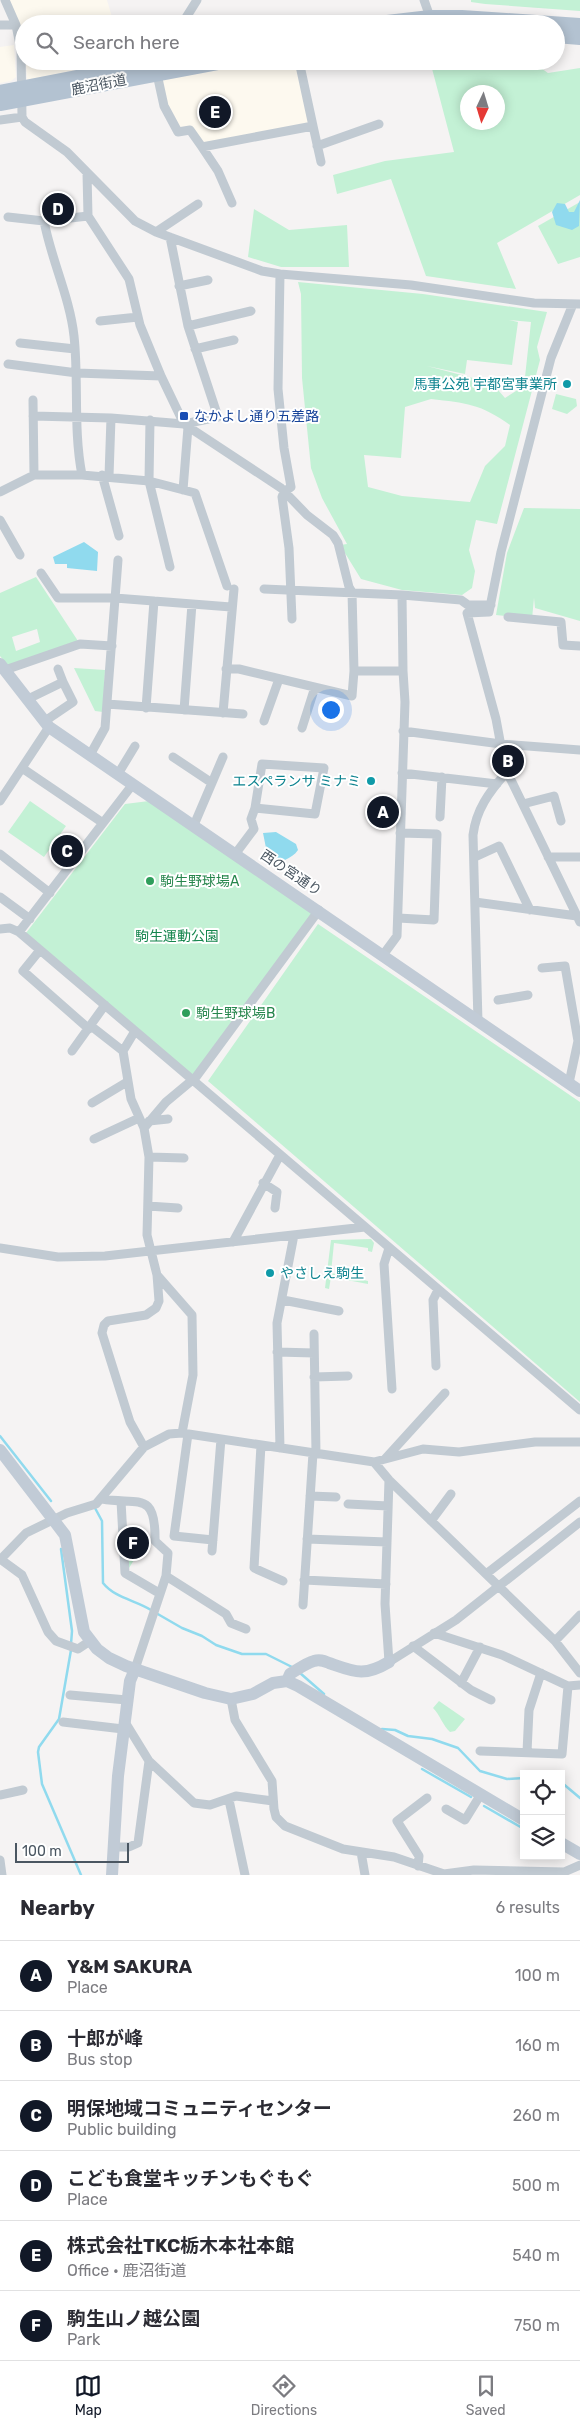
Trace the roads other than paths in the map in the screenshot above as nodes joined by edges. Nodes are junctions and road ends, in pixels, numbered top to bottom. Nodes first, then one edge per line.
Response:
1 (5, 0) edge
2 (197, 0) edge
3 (424, 0) edge
4 (188, 15) edge
5 (429, 15) edge
6 (15, 23) edge
7 (565, 24) edge
8 (0, 25) edge
9 (15, 25) edge
10 (580, 25) edge
11 (565, 37) edge
12 (580, 38) edge
13 (21, 70) edge
14 (147, 70) edge
15 (162, 70) edge
16 (301, 70) edge
17 (0, 92) edge
18 (20, 95) junction
19 (0, 104) edge
20 (22, 117) junction
21 (0, 120) edge
22 (379, 124) dead end
23 (312, 126) junction
24 (317, 146) junction
25 (202, 147) junction
26 (321, 162) dead end
27 (87, 173) junction
28 (232, 203) dead end
29 (198, 204) dead end
30 (88, 216) junction
31 (8, 217) dead end
32 (44, 221) junction
33 (156, 232) junction
34 (170, 237) junction
35 (280, 274) junction
36 (208, 280) dead end
37 (179, 286) junction
38 (577, 304) edge
39 (251, 311) dead end
40 (138, 317) junction
41 (100, 321) dead end
42 (188, 326) junction
43 (234, 340) dead end
44 (20, 343) dead end
45 (75, 348) junction
46 (195, 348) junction
47 (8, 364) dead end
48 (77, 373) junction
49 (161, 376) junction
50 (33, 400) dead end
51 (34, 416) junction
52 (78, 418) junction
53 (111, 418) junction
54 (150, 420) junction
55 (186, 426) junction
56 (34, 474) junction
57 (82, 474) junction
58 (106, 475) junction
59 (149, 481) junction
60 (183, 490) junction
61 (0, 492) edge
62 (284, 492) junction
63 (0, 520) edge
64 (119, 536) dead end
65 (20, 556) dead end
66 (118, 560) dead end
67 (170, 567) dead end
68 (41, 574) dead end
69 (264, 589) dead end
70 (290, 590) junction
71 (352, 592) junction
72 (402, 594) junction
73 (116, 598) junction
74 (154, 601) junction
75 (192, 604) junction
76 (231, 607) junction
77 (467, 609) junction
78 (508, 617) dead end
79 (292, 619) dead end
80 (112, 646) junction
81 (580, 646) edge
82 (2, 667) edge
83 (58, 669) dead end
84 (226, 669) junction
85 (354, 671) junction
86 (403, 671) junction
87 (279, 678) junction
88 (63, 682) junction
89 (315, 687) junction
90 (28, 700) junction
91 (107, 704) junction
92 (146, 708) junction
93 (184, 710) junction
94 (223, 713) junction
95 (242, 714) dead end
96 (264, 721) dead end
97 (47, 724) junction
98 (302, 728) dead end
99 (403, 731) junction
100 (501, 744) junction
101 (135, 746) dead end
102 (580, 750) edge
103 (90, 755) junction
104 (173, 757) dead end
105 (223, 757) dead end
106 (22, 768) junction
107 (402, 773) junction
108 (506, 773) junction
109 (118, 774) junction
110 (442, 777) junction
111 (212, 783) junction
112 (133, 784) junction
113 (497, 784) junction
114 (0, 801) edge
115 (523, 804) junction
116 (255, 808) junction
117 (440, 817) dead end
118 (561, 821) dead end
119 (103, 823) junction
120 (194, 825) junction
121 (400, 833) junction
122 (236, 853) junction
123 (0, 854) edge
124 (580, 856) edge
125 (475, 857) junction
126 (548, 857) junction
127 (50, 893) junction
128 (0, 897) edge
129 (475, 902) junction
130 (319, 910) junction
131 (530, 910) junction
132 (398, 918) junction
133 (30, 919) junction
134 (578, 919) edge
135 (0, 928) edge
136 (19, 932) junction
137 (40, 950) junction
138 (383, 955) junction
139 (542, 968) dead end
140 (528, 995) dead end
141 (498, 1000) dead end
142 (105, 1005) junction
143 (478, 1022) junction
144 (90, 1028) junction
145 (134, 1031) junction
146 (72, 1051) dead end
147 (123, 1051) junction
148 (192, 1080) junction
149 (127, 1082) junction
150 (569, 1083) junction
151 (580, 1091) edge
152 (92, 1103) dead end
153 (139, 1118) junction
154 (168, 1119) dead end
155 (147, 1125) junction
156 (94, 1139) dead end
157 (280, 1154) junction
158 (148, 1157) junction
159 (184, 1158) dead end
160 (263, 1183) junction
161 (148, 1206) junction
162 (178, 1208) dead end
163 (275, 1208) dead end
164 (365, 1227) junction
165 (294, 1235) junction
166 (234, 1242) junction
167 (0, 1248) edge
168 (389, 1248) junction
169 (151, 1251) junction
170 (157, 1275) junction
171 (438, 1290) junction
172 (282, 1300) junction
173 (339, 1311) dead end
174 (314, 1334) dead end
175 (278, 1352) junction
176 (314, 1353) junction
177 (436, 1366) dead end
178 (348, 1376) dead end
179 (314, 1377) junction
180 (392, 1389) dead end
181 (445, 1393) dead end
182 (580, 1410) edge
183 (185, 1434) junction
184 (221, 1439) junction
185 (580, 1442) edge
186 (261, 1445) junction
187 (144, 1447) junction
188 (280, 1448) junction
189 (0, 1450) edge
190 (315, 1453) junction
191 (385, 1459) junction
192 (374, 1462) junction
193 (389, 1480) junction
194 (451, 1494) dead end
195 (310, 1496) junction
196 (336, 1497) dead end
197 (102, 1499) junction
198 (121, 1501) junction
199 (580, 1501) edge
200 (348, 1504) dead end
201 (388, 1506) junction
202 (54, 1519) junction
203 (432, 1521) junction
204 (580, 1522) edge
205 (307, 1539) junction
206 (213, 1540) junction
207 (387, 1542) junction
208 (212, 1551) dead end
209 (0, 1559) edge
210 (486, 1574) junction
211 (166, 1576) junction
212 (304, 1580) junction
213 (283, 1581) dead end
214 (386, 1584) junction
215 (498, 1586) junction
216 (160, 1593) junction
217 (302, 1605) dead end
218 (580, 1614) edge
219 (246, 1629) dead end
220 (434, 1633) junction
221 (90, 1641) junction
222 (554, 1641) junction
223 (413, 1646) junction
224 (480, 1647) junction
225 (389, 1662) junction
226 (135, 1670) junction
227 (541, 1673) junction
228 (580, 1673) edge
229 (293, 1674) junction
230 (461, 1683) junction
231 (580, 1685) edge
232 (568, 1686) junction
233 (70, 1695) dead end
234 (231, 1699) junction
235 (128, 1700) junction
236 (491, 1700) dead end
237 (63, 1722) dead end
238 (124, 1725) junction
239 (480, 1751) dead end
240 (527, 1752) junction
241 (149, 1761) junction
242 (23, 1790) dead end
243 (480, 1794) junction
244 (0, 1795) edge
245 (427, 1798) dead end
246 (229, 1800) junction
247 (273, 1801) junction
248 (446, 1809) dead end
249 (520, 1818) edge
250 (565, 1845) edge
251 (114, 1847) junction
252 (361, 1852) junction
253 (580, 1854) edge
254 (0, 1860) edge
255 (580, 1865) edge
256 (418, 1866) junction
257 (560, 1873) edge
258 (455, 1874) edge
259 (2, 1875) edge
260 (112, 1875) edge
261 (245, 1875) edge
262 (365, 1875) edge

1 - 6 street
2 - 4 street
3 - 5 street
7 - 10 main road
8 - 9 street
11 - 12 main road
13 - 18 street
14 - 18 main road, 鹿沼街道
15 - 25 street
16 - 23 street
17 - 18 main road, 鹿沼街道
18 - 19 main road, 鹿沼街道
18 - 20 street
20 - 21 street
20 - 27 street
22 - 24 street
23 - 24 street
23 - 25 street
24 - 26 street
25 - 28 street
27 - 30 street
27 - 33 street
29 - 33 street
30 - 32 street
30 - 40 street
31 - 32 street
32 - 45 street
33 - 34 street
34 - 35 street
34 - 37 street
35 - 38 street
35 - 62 street
36 - 37 street
37 - 42 street
38 - 77 street
39 - 42 street
40 - 41 street
40 - 49 street
42 - 46 street
43 - 46 street
44 - 45 street
45 - 48 street
46 - 55 street
47 - 48 street
48 - 49 street
48 - 52 street
49 - 55 street
50 - 51 street
51 - 52 street
51 - 56 street
52 - 53 street
52 - 57 street
53 - 54 street
53 - 58 street
54 - 55 street
54 - 59 street
55 - 60 street
55 - 62 street
56 - 57 street
56 - 61 street
57 - 58 street
58 - 59 street
58 - 64 street
59 - 60 street
59 - 67 street
60 - 76 street
62 - 70 street
62 - 71 street
63 - 65 street
66 - 73 street
68 - 73 street
69 - 70 street
70 - 71 street
70 - 79 street
71 - 72 street
71 - 85 street
72 - 77 street
72 - 86 street
73 - 74 street
73 - 80 street
74 - 75 street
74 - 92 street
75 - 76 street
75 - 93 street
76 - 84 street
77 - 100 street
78 - 81 street
80 - 82 street
80 - 91 street
82 - 90 street, 西の宮通り
83 - 88 street
84 - 87 street
84 - 94 street
85 - 86 street
85 - 89 street
86 - 99 street
87 - 89 street
87 - 96 street
88 - 90 street
88 - 97 street
89 - 98 street
90 - 97 street, 西の宮通り
91 - 92 street
91 - 103 street
92 - 93 street
93 - 94 street
94 - 95 street
97 - 103 street, 西の宮通り
97 - 106 street
99 - 100 street
99 - 107 street
100 - 102 street
100 - 108 street
101 - 109 street
103 - 109 street, 西の宮通り
104 - 111 street
105 - 111 street
106 - 114 street
106 - 119 street
107 - 110 street
107 - 121 street
108 - 113 street
108 - 115 street
109 - 112 street, 西の宮通り
110 - 113 street
110 - 117 street
111 - 120 street
112 - 119 street
112 - 120 street, 西の宮通り
113 - 125 street
115 - 118 street
115 - 126 street
116 - 116 street
116 - 122 street
119 - 127 street
120 - 122 street, 西の宮通り
121 - 132 street
121 - 132 street
122 - 130 street, 西の宮通り
123 - 127 street
124 - 126 street
125 - 129 street
125 - 131 street
126 - 134 street
127 - 133 street
128 - 133 street
129 - 131 street
129 - 143 street
130 - 138 street, 西の宮通り
130 - 148 street
131 - 134 street
132 - 138 street
133 - 136 street
135 - 136 street
136 - 137 street
137 - 142 street
137 - 144 street
138 - 143 street, 西の宮通り
139 - 150 street
140 - 141 street
142 - 144 street
142 - 145 street
143 - 150 street, 西の宮通り
144 - 146 street
144 - 147 street
145 - 147 street
145 - 148 street
147 - 149 street
148 - 155 street
148 - 157 street
149 - 152 street
149 - 153 street
150 - 151 street, 西の宮通り
153 - 155 street
153 - 156 street
154 - 155 street
155 - 158 street
157 - 160 street
157 - 164 street
158 - 159 street
158 - 161 street
160 - 163 street
160 - 166 street
161 - 162 street
161 - 169 street
164 - 165 street
164 - 168 street
165 - 166 street
165 - 172 street
166 - 169 street
167 - 169 street
168 - 171 street
168 - 180 street
169 - 170 street
170 - 183 street
170 - 187 street
171 - 177 street
171 - 182 street
172 - 173 street
172 - 175 street
174 - 176 street
175 - 176 street
175 - 188 street
176 - 179 street
178 - 179 street
179 - 190 street
181 - 191 street
183 - 184 street
183 - 187 street
183 - 206 street
184 - 186 street
184 - 206 street
185 - 191 street
186 - 188 street
186 - 213 street
187 - 197 street
188 - 190 street
189 - 202 street
190 - 192 street
190 - 195 street
191 - 192 street
192 - 193 street
193 - 201 street
193 - 203 street
194 - 203 street
195 - 196 street
195 - 205 street
197 - 198 street
197 - 202 street
198 - 211 street
198 - 216 street
199 - 210 street
200 - 201 street
201 - 207 street
202 - 209 street
202 - 221 street
203 - 210 street
204 - 215 street
205 - 207 street
205 - 212 street
206 - 208 street
207 - 214 street
209 - 221 street
210 - 215 street
211 - 216 street
211 - 219 street
212 - 214 street
212 - 217 street
214 - 225 street
215 - 220 street
215 - 222 street
216 - 226 street
218 - 222 street
220 - 223 street
220 - 224 street
221 - 226 street
222 - 228 street
223 - 225 street
223 - 230 street
224 - 227 street
224 - 230 street
225 - 229 street
226 - 234 street
226 - 235 street
227 - 232 street
227 - 240 street
229 - 234 street
229 - 243 street
230 - 236 street
231 - 232 street
232 - 240 street
233 - 235 street
234 - 247 street
235 - 238 street
237 - 238 street
238 - 241 street
238 - 251 street
239 - 240 street
241 - 246 street
241 - 251 street
242 - 244 street
243 - 248 street
243 - 249 street
245 - 256 street
246 - 247 street
246 - 261 street
247 - 252 street
250 - 253 street
251 - 260 street
252 - 256 street
252 - 262 street
254 - 259 street
255 - 257 street
256 - 258 street
257 - 258 street

